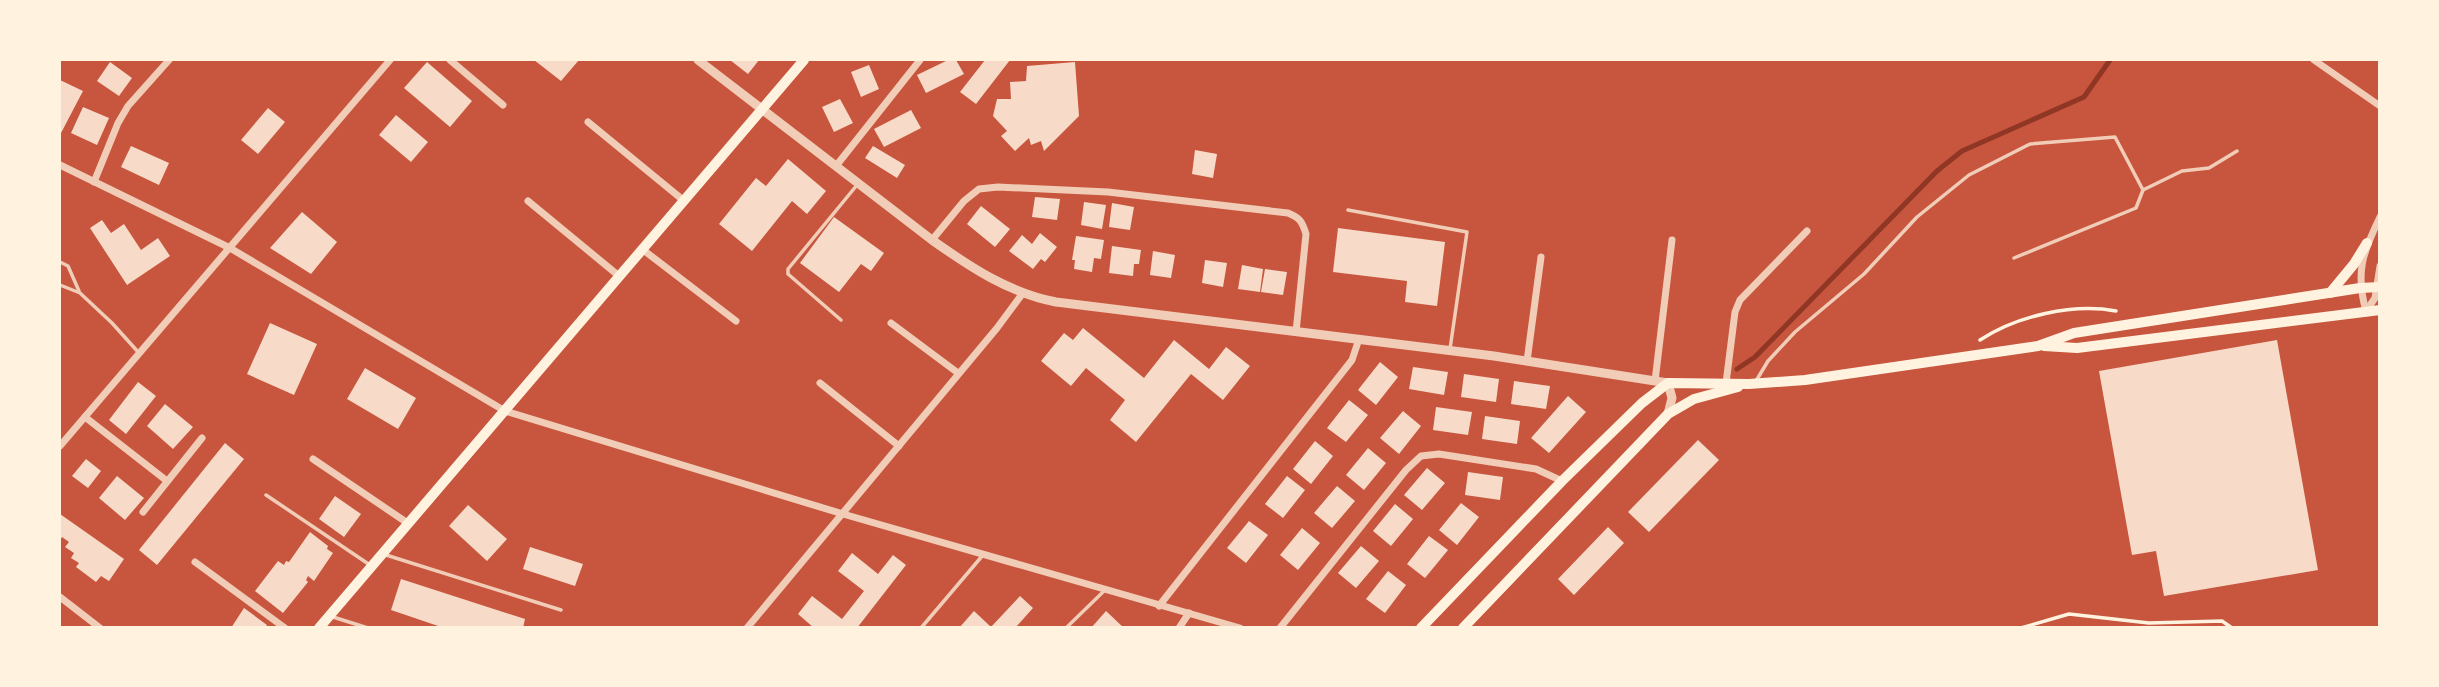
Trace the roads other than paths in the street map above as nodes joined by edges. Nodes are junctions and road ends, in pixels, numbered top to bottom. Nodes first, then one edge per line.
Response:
1 (169, 60) edge
2 (376, 60) edge
3 (450, 60) edge
4 (698, 60) edge
5 (804, 60) edge
6 (920, 60) edge
7 (2314, 60) edge
8 (387, 63) edge
9 (503, 105) dead end
10 (2379, 106) edge
11 (763, 108) junction
12 (588, 122) dead end
13 (2237, 151) dead end
14 (60, 165) edge
15 (836, 166) junction
16 (94, 181) junction
17 (858, 183) junction
18 (2143, 190) junction
19 (528, 201) dead end
20 (683, 201) junction
21 (1348, 210) dead end
22 (2379, 217) edge
23 (1807, 231) dead end
24 (932, 240) junction
25 (1672, 240) dead end
26 (2367, 243) junction
27 (230, 248) junction
28 (642, 248) junction
29 (1541, 257) dead end
30 (2014, 258) dead end
31 (60, 262) edge
32 (2379, 266) edge
33 (619, 276) junction
34 (60, 285) edge
35 (2360, 288) junction
36 (2378, 288) edge
37 (80, 293) junction
38 (1023, 293) junction
39 (2330, 293) junction
40 (2379, 310) edge
41 (2366, 311) junction
42 (841, 320) dead end
43 (736, 321) dead end
44 (891, 323) dead end
45 (1296, 332) junction
46 (1359, 339) junction
47 (2038, 346) junction
48 (1450, 351) junction
49 (139, 354) junction
50 (1527, 361) junction
51 (958, 373) junction
52 (1655, 381) junction
53 (820, 383) dead end
54 (1668, 383) junction
55 (1726, 383) junction
56 (1752, 383) junction
57 (505, 411) junction
58 (1668, 414) junction
59 (85, 417) junction
60 (202, 438) dead end
61 (60, 446) edge
62 (899, 446) junction
63 (313, 459) dead end
64 (167, 481) junction
65 (1562, 481) junction
66 (267, 495) dead end
67 (143, 512) dead end
68 (843, 514) junction
69 (408, 524) junction
70 (382, 554) junction
71 (984, 554) junction
72 (195, 562) dead end
73 (372, 566) junction
74 (1105, 590) junction
75 (60, 597) edge
76 (1159, 606) junction
77 (561, 610) dead end
78 (1189, 613) junction
79 (329, 616) junction
80 (100, 628) edge
81 (285, 628) edge
82 (319, 628) edge
83 (368, 628) edge
84 (747, 628) edge
85 (920, 628) edge
86 (1066, 628) edge
87 (1179, 628) edge
88 (1240, 628) edge
89 (1280, 628) edge
90 (1421, 628) edge
91 (1463, 628) edge

1 - 16 street
2 - 8 street
3 - 9 street
4 - 11 street
5 - 11 main road
6 - 15 street
7 - 10 street
8 - 27 street
11 - 15 street
11 - 20 main road
12 - 20 street
13 - 18 lane
14 - 16 street
15 - 17 street
16 - 27 street
17 - 24 street
17 - 42 lane
18 - 30 lane
18 - 56 lane
19 - 33 street
20 - 28 main road
21 - 48 lane
22 - 26 street
23 - 55 street
24 - 38 street
24 - 45 street
25 - 52 street
26 - 35 street
26 - 39 main road
27 - 49 street
27 - 57 street
28 - 33 main road
28 - 43 street
29 - 50 street
31 - 37 lane
32 - 36 street
33 - 57 main road
34 - 37 lane
35 - 36 main road
35 - 39 main road
35 - 41 street
36 - 41 street
37 - 49 lane
38 - 45 street
38 - 51 street
39 - 47 main road
40 - 41 main road
41 - 47 main road
44 - 51 street
45 - 46 street
46 - 48 street
46 - 76 street
47 - 56 main road
48 - 50 street
49 - 59 street
50 - 52 street
51 - 62 street
52 - 54 street
53 - 62 street
54 - 55 main road
54 - 58 street
54 - 65 main road
55 - 56 main road
56 - 58 main road
57 - 68 street
57 - 69 main road
58 - 91 main road
59 - 61 street
59 - 64 street
60 - 64 street
62 - 68 street
63 - 69 street
64 - 67 street
65 - 89 street
65 - 90 main road
66 - 73 lane
68 - 71 street
68 - 84 street
69 - 70 main road
70 - 73 main road
70 - 77 lane
71 - 74 street
71 - 85 lane
72 - 81 street
73 - 79 main road
74 - 76 street
74 - 86 lane
75 - 80 street
76 - 78 street
78 - 87 street
78 - 88 street
79 - 82 main road
79 - 83 lane

